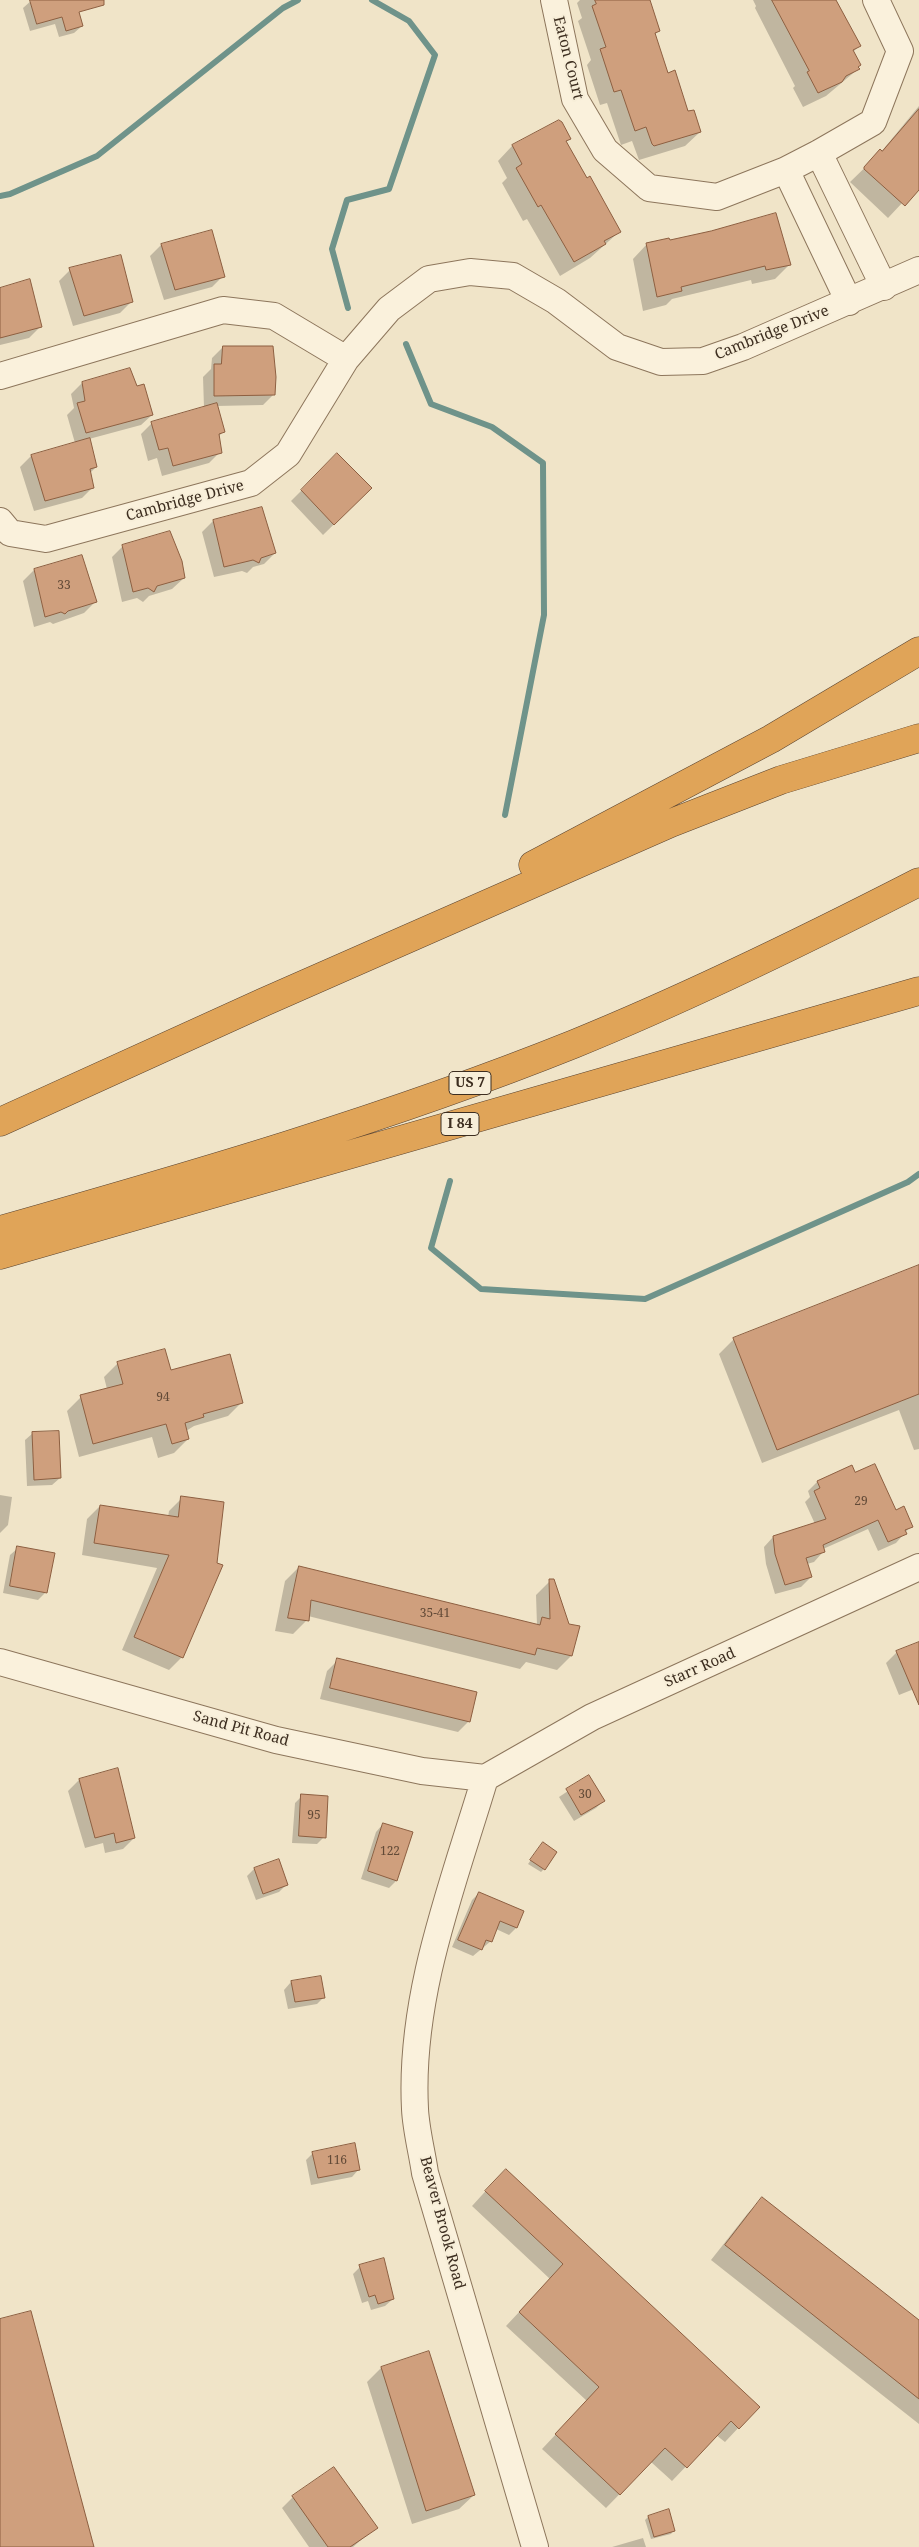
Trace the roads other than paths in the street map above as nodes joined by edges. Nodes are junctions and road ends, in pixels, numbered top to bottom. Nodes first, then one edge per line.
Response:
1 (554, 0) edge
2 (876, 0) edge
3 (819, 154) junction
4 (786, 170) junction
5 (919, 270) edge
6 (884, 287) junction
7 (849, 302) junction
8 (346, 359) junction
9 (0, 376) edge
10 (0, 521) edge
11 (919, 651) edge
12 (919, 738) edge
13 (919, 882) edge
14 (919, 991) edge
15 (264, 1002) junction
16 (0, 1122) edge
17 (0, 1230) edge
18 (0, 1256) edge
19 (919, 1567) edge
20 (0, 1662) edge
21 (485, 1778) junction
22 (535, 2547) edge

1 - 4 street, Eaton Court
2 - 3 street, Eaton Court
3 - 4 street, Eaton Court
3 - 6 street
4 - 7 street
5 - 6 street, Cambridge Drive
6 - 7 street, Cambridge Drive
7 - 8 street, Cambridge Drive
8 - 9 street
8 - 10 street, Cambridge Drive
11 - 15 highway
12 - 15 highway
13 - 17 highway, US 7
14 - 18 highway, I 84
15 - 16 highway
19 - 21 street, Starr Road
20 - 21 street, Sand Pit Road
21 - 22 street, Beaver Brook Road

